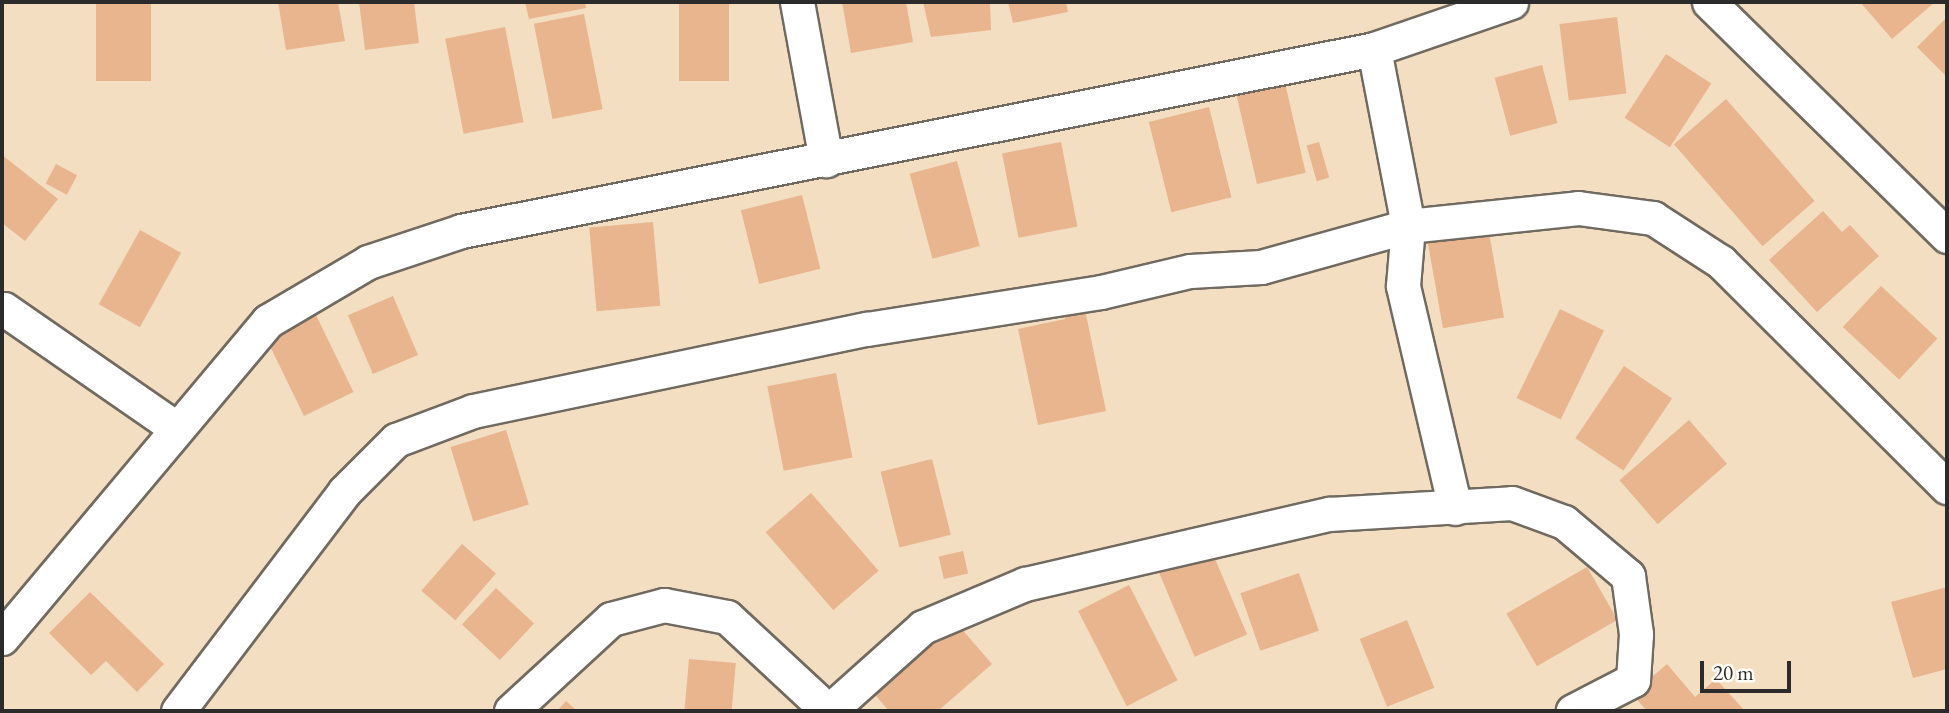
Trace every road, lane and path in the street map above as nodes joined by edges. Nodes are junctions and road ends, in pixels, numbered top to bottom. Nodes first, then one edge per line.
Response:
1 (797, 2) edge
2 (1511, 2) edge
3 (1709, 2) edge
4 (1374, 49) junction
5 (826, 160) junction
6 (1408, 226) junction
7 (1947, 236) edge
8 (2, 310) edge
9 (176, 428) junction
10 (1947, 487) edge
11 (1455, 508) junction
12 (2, 638) edge
13 (178, 711) edge
14 (510, 711) edge
15 (828, 711) edge
16 (1573, 711) edge

1 - 5 street
2 - 4 street
3 - 7 street
4 - 5 street
4 - 6 street
5 - 9 street
6 - 10 street
6 - 11 street
6 - 13 street
8 - 9 street
9 - 12 street
11 - 15 street
11 - 16 street
14 - 15 street

